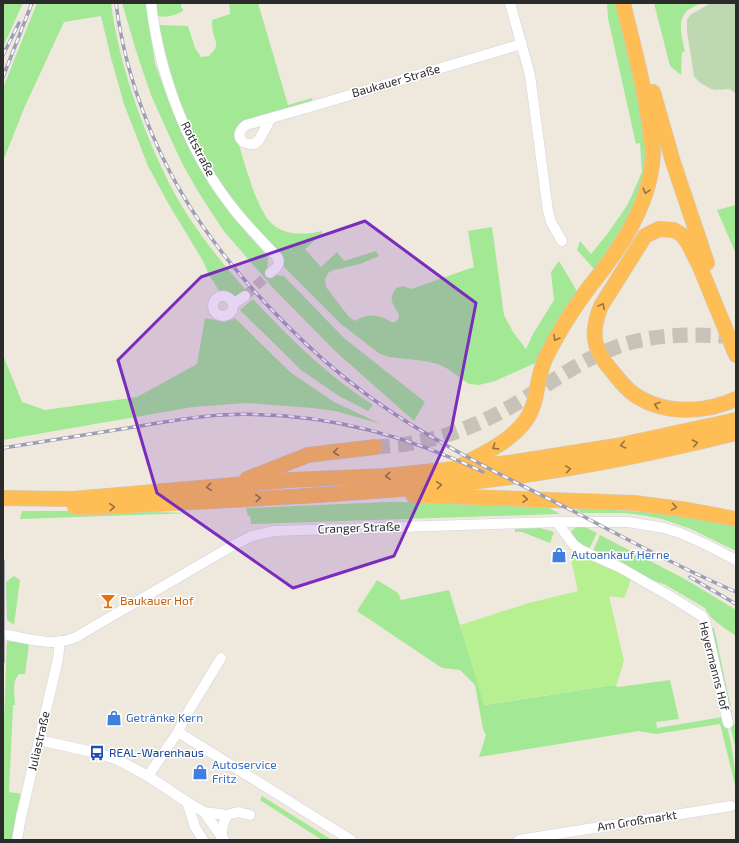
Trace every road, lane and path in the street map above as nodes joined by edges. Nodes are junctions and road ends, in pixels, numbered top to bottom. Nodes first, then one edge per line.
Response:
1 (151, 3) edge
2 (510, 3) edge
3 (623, 3) edge
4 (632, 3) edge
5 (522, 44) junction
6 (640, 76) junction
7 (271, 118) dead end
8 (562, 241) dead end
9 (700, 267) junction
10 (270, 274) tunnel mouth
11 (245, 296) tunnel mouth
12 (233, 304) dead end
13 (736, 337) edge
14 (736, 356) edge
15 (736, 399) edge
16 (736, 420) edge
17 (736, 433) edge
18 (375, 447) tunnel mouth
19 (454, 469) junction
20 (232, 485) junction
21 (344, 492) junction
22 (3, 498) edge
23 (3, 507) edge
24 (736, 519) edge
25 (557, 522) junction
26 (736, 560) edge
27 (3, 634) edge
28 (60, 641) junction
29 (221, 658) dead end
30 (728, 723) dead end
31 (178, 732) junction
32 (39, 740) junction
33 (148, 776) junction
34 (187, 802) junction
35 (731, 806) dead end
36 (204, 812) junction
37 (227, 815) junction
38 (250, 815) dead end
39 (222, 839) edge
40 (18, 840) edge
41 (203, 840) edge
42 (351, 840) edge
43 (519, 840) edge

1 - 10 street, Rottstraße
2 - 5 street
3 - 6 highway
4 - 13 highway
5 - 7 street, Baukauer Straße
5 - 8 street
6 - 9 highway
6 -> 19 highway
9 - 14 highway
15 -> 9 highway
11 - 12 street
16 -> 19 highway
21 -> 17 highway
18 -> 20 highway
19 -> 20 highway
20 -> 22 highway
23 -> 21 highway
21 -> 24 highway
25 - 26 street, Cranger Straße
25 - 28 street, Cranger Straße
25 - 30 street, Heyermanns Hof
27 - 28 street, Cranger Straße
28 - 32 street, Juliastraße
29 - 31 street
31 - 33 street
31 - 42 street
32 - 33 street
32 - 40 street, Juliastraße
33 - 34 street
34 - 36 street
34 - 41 street
35 - 43 street, Am Großmarkt
36 - 37 street
36 - 39 street
37 - 38 street
37 - 39 street

